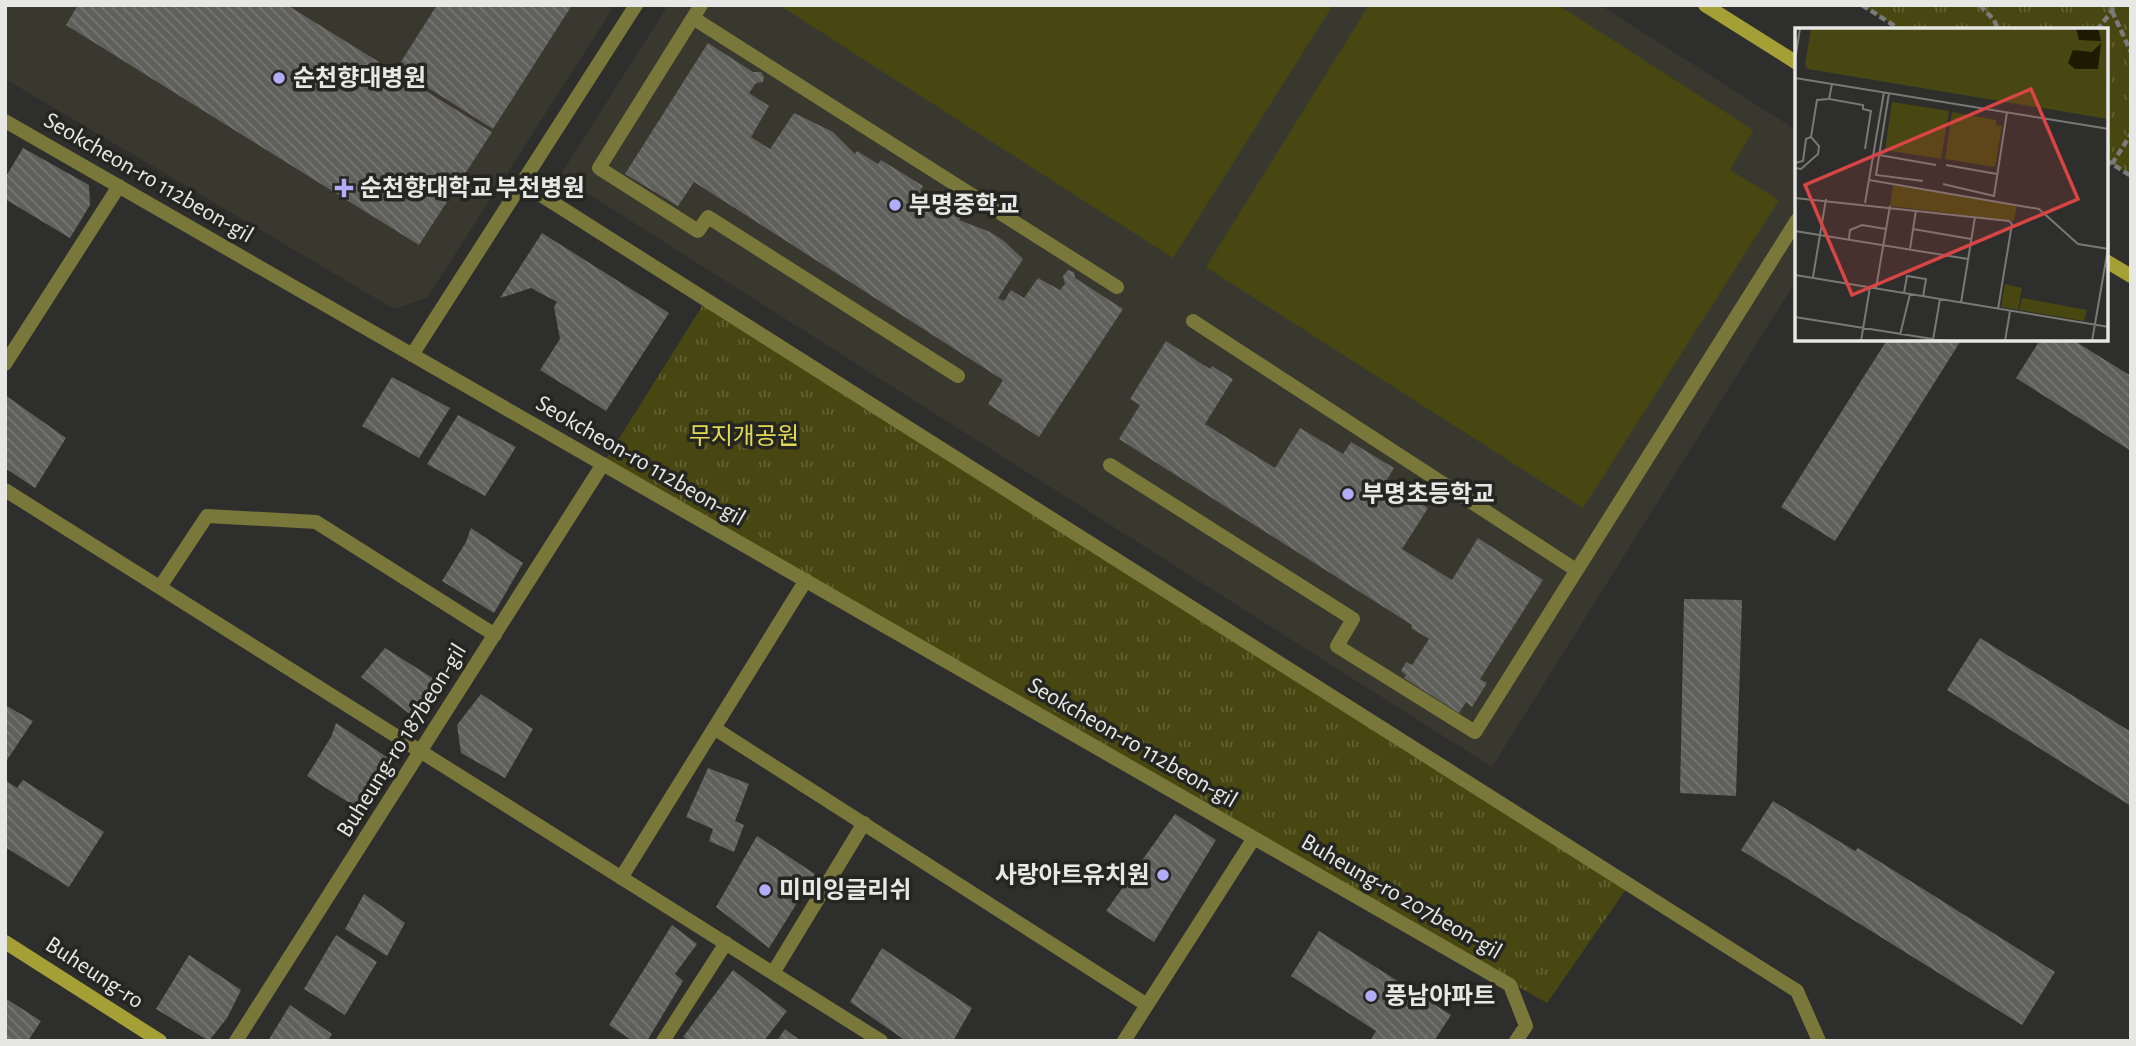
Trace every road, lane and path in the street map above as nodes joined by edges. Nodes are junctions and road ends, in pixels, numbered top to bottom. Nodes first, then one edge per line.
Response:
1 (636, 5) edge
2 (1705, 5) edge
3 (1862, 5) edge
4 (1980, 5) edge
5 (2112, 8) edge
6 (697, 12) edge
7 (1897, 28) edge
8 (1997, 28) edge
9 (2099, 28) edge
10 (2131, 52) edge
11 (1795, 62) edge
12 (5, 121) edge
13 (2131, 134) edge
14 (2108, 161) edge
15 (2112, 164) junction
16 (2131, 176) edge
17 (522, 183) junction
18 (120, 186) junction
19 (1795, 223) edge
20 (2108, 262) edge
21 (2131, 276) edge
22 (1116, 287) dead end
23 (1193, 321) dead end
24 (412, 355) junction
25 (5, 364) edge
26 (958, 376) dead end
27 (603, 464) junction
28 (1110, 465) dead end
29 (5, 490) edge
30 (1577, 570) junction
31 (806, 580) junction
32 (160, 587) junction
33 (495, 635) junction
34 (713, 728) junction
35 (421, 752) junction
36 (864, 823) junction
37 (1254, 838) junction
38 (621, 878) junction
39 (5, 942) edge
40 (726, 943) junction
41 (774, 973) junction
42 (1147, 1004) junction
43 (160, 1041) edge
44 (236, 1041) edge
45 (663, 1041) edge
46 (881, 1041) edge
47 (1124, 1041) edge
48 (1516, 1041) edge
49 (1819, 1041) edge

1 - 17 street
2 - 11 street
3 - 7 path
4 - 8 path
5 - 9 path
5 - 10 path
6 - 22 street
6 - 26 street
12 - 18 street, Seokcheon-ro 112beon-gil
13 - 15 path
14 - 15 path
15 - 16 path
17 - 24 street
17 - 49 street
18 - 24 street, Seokcheon-ro 112beon-gil
18 - 25 street
19 - 30 street
20 - 21 street
23 - 30 street
24 - 27 street, Seokcheon-ro 112beon-gil
27 - 31 street, Seokcheon-ro 112beon-gil
27 - 33 street, Buheung-ro 187beon-gil
28 - 30 street
29 - 32 street
31 - 34 street
31 - 37 street, Seokcheon-ro 112beon-gil
32 - 33 street
32 - 35 street
33 - 35 street, Buheung-ro 187beon-gil
34 - 36 street
34 - 38 street
35 - 38 street
35 - 44 street, Buheung-ro 187beon-gil
36 - 41 street
36 - 42 street
37 - 42 street
37 - 48 street, Buheung-ro 207beon-gil
38 - 40 street
39 - 43 street, Buheung-ro
40 - 41 street
40 - 45 street
41 - 46 street
42 - 47 street

